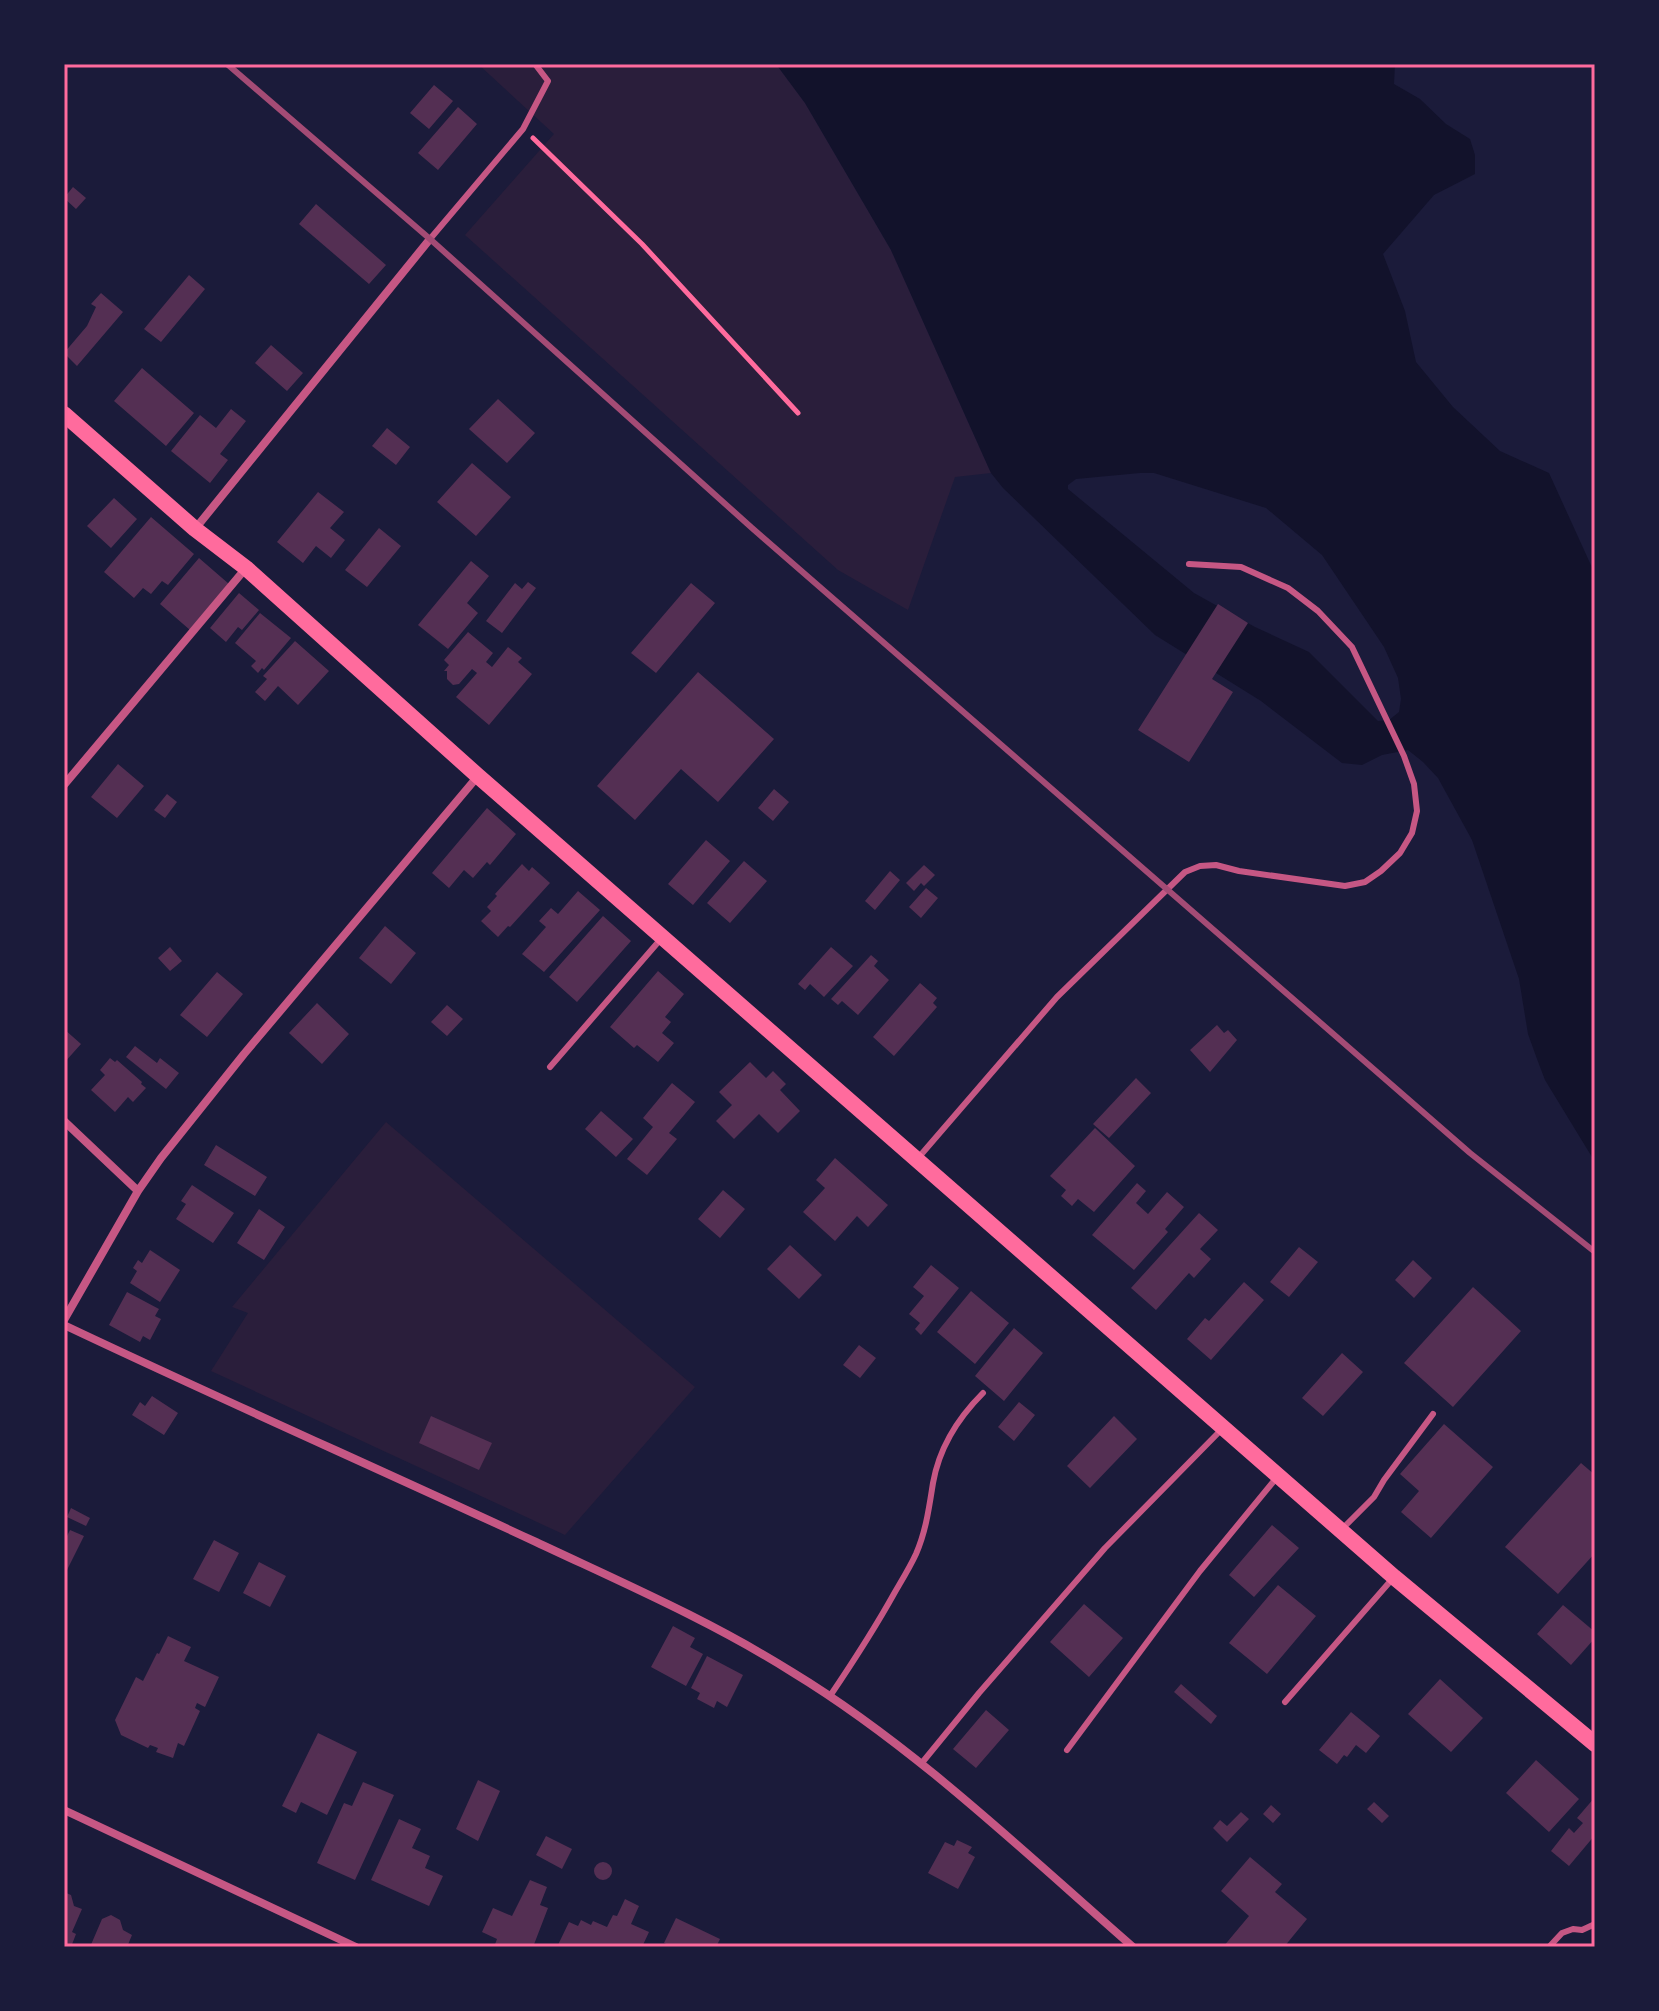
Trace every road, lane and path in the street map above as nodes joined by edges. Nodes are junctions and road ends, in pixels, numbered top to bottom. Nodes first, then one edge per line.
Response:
1 (535, 64) edge
2 (523, 129) junction
3 (430, 239) joint
4 (798, 413) dead end
5 (64, 414) edge
6 (195, 529) junction
7 (1189, 564) dead end
8 (246, 568) junction
9 (478, 776) junction
10 (64, 785) edge
11 (662, 937) junction
12 (550, 1067) dead end
13 (64, 1121) edge
14 (917, 1160) junction
15 (138, 1191) junction
16 (64, 1322) edge
17 (983, 1393) dead end
18 (1433, 1414) dead end
19 (1223, 1428) junction
20 (1278, 1476) junction
21 (1341, 1530) junction
22 (1394, 1577) junction
23 (830, 1696) junction
24 (1285, 1702) dead end
25 (1595, 1744) edge
26 (1067, 1750) dead end
27 (920, 1765) junction
28 (64, 1810) edge
29 (1595, 1924) edge
30 (356, 1947) edge
31 (1133, 1947) edge
32 (1549, 1947) edge

1 - 2 lane
2 - 3 lane
2 - 4 path
3 - 6 street
5 - 6 main road
6 - 8 main road
7 - 14 lane
8 - 9 main road
8 - 10 street
9 - 11 main road
9 - 15 street
11 - 12 lane
11 - 14 main road
13 - 15 street
14 - 19 main road
15 - 16 street
16 - 23 street
17 - 23 lane
18 - 21 lane
19 - 20 main road
19 - 27 lane
20 - 21 main road
20 - 26 lane
21 - 22 main road
22 - 24 lane
22 - 25 main road
23 - 27 street
27 - 31 street
28 - 30 street
29 - 32 lane

